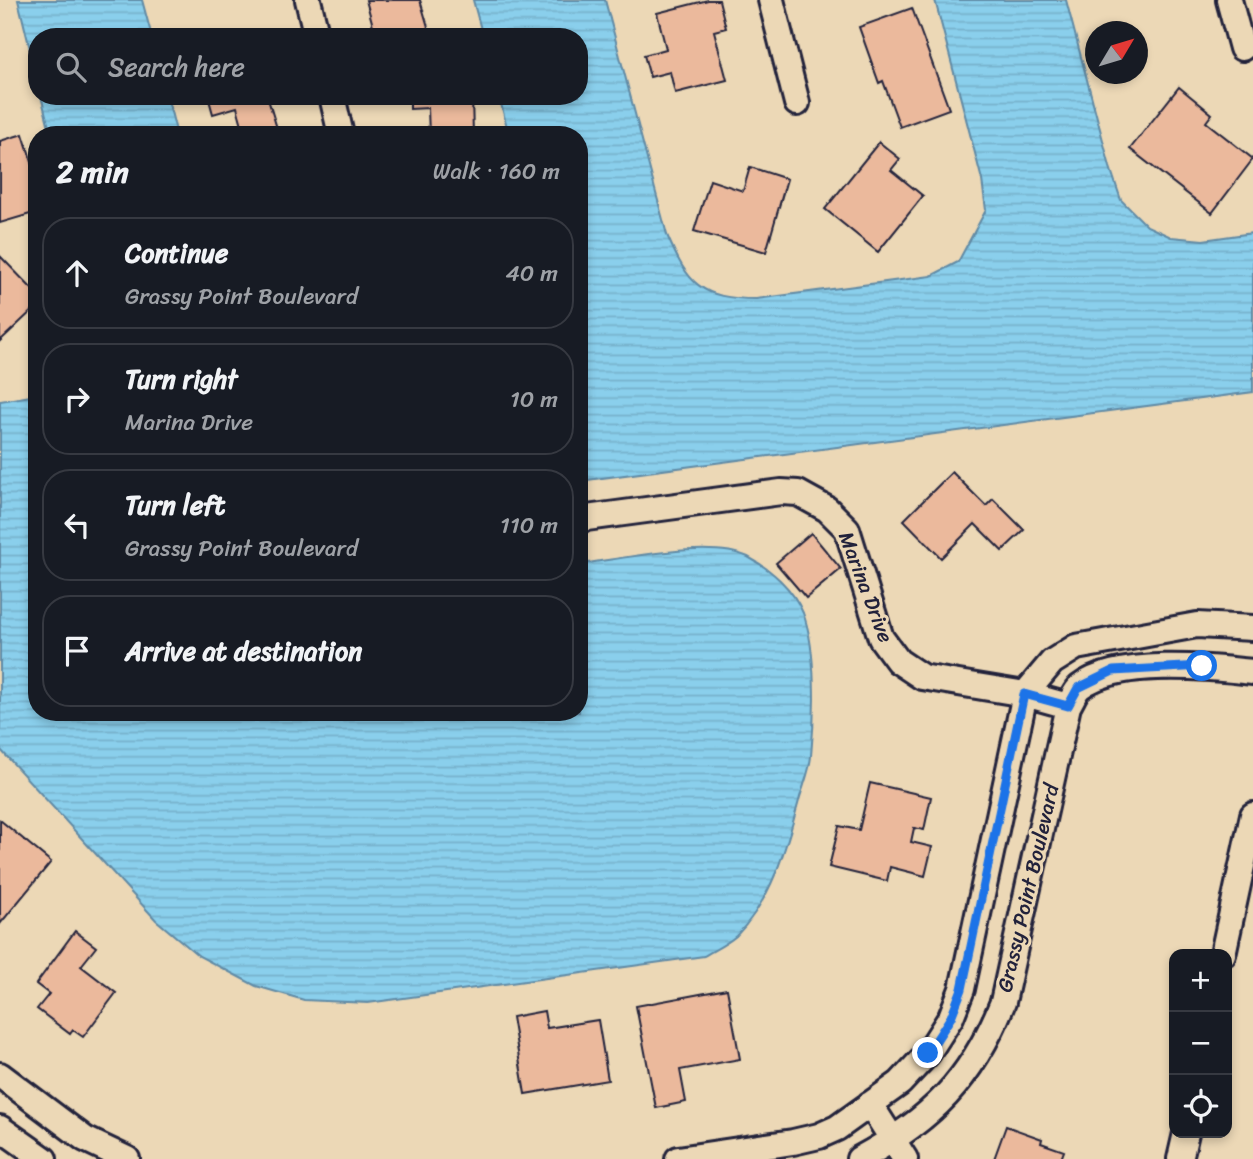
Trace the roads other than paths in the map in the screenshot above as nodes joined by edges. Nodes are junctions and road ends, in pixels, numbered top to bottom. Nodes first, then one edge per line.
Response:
1 (308, 0) edge
2 (771, 0) edge
3 (1229, 0) edge
4 (315, 28) edge
5 (1242, 48) dead end
6 (797, 103) dead end
7 (334, 105) edge
8 (339, 126) edge
9 (588, 518) edge
10 (1197, 625) junction
11 (1253, 628) edge
12 (1202, 666) junction
13 (1253, 672) edge
14 (1024, 694) junction
15 (1068, 706) junction
16 (1253, 815) edge
17 (1224, 949) edge
18 (0, 1075) edge
19 (870, 1104) junction
20 (0, 1128) edge
21 (837, 1128) junction
22 (1185, 1138) edge
23 (898, 1149) edge
24 (44, 1159) edge
25 (125, 1159) edge
26 (678, 1159) edge
27 (858, 1159) edge
28 (1180, 1159) edge

1 - 4 street
2 - 6 street
3 - 5 street
7 - 8 street
9 - 14 street, Marina Drive
10 - 11 street, Grassy Point Boulevard
10 - 12 street
10 - 14 street, Grassy Point Boulevard
12 - 13 street
12 - 15 street
14 - 15 street, Marina Drive
14 - 19 street, Grassy Point Boulevard
15 - 23 street, Grassy Point Boulevard
16 - 17 street
18 - 25 street
19 - 21 street, Grassy Point Boulevard
19 - 23 street
20 - 24 street
21 - 26 street, Grassy Point Boulevard
21 - 27 street
22 - 28 street
23 - 27 street, Grassy Point Boulevard

